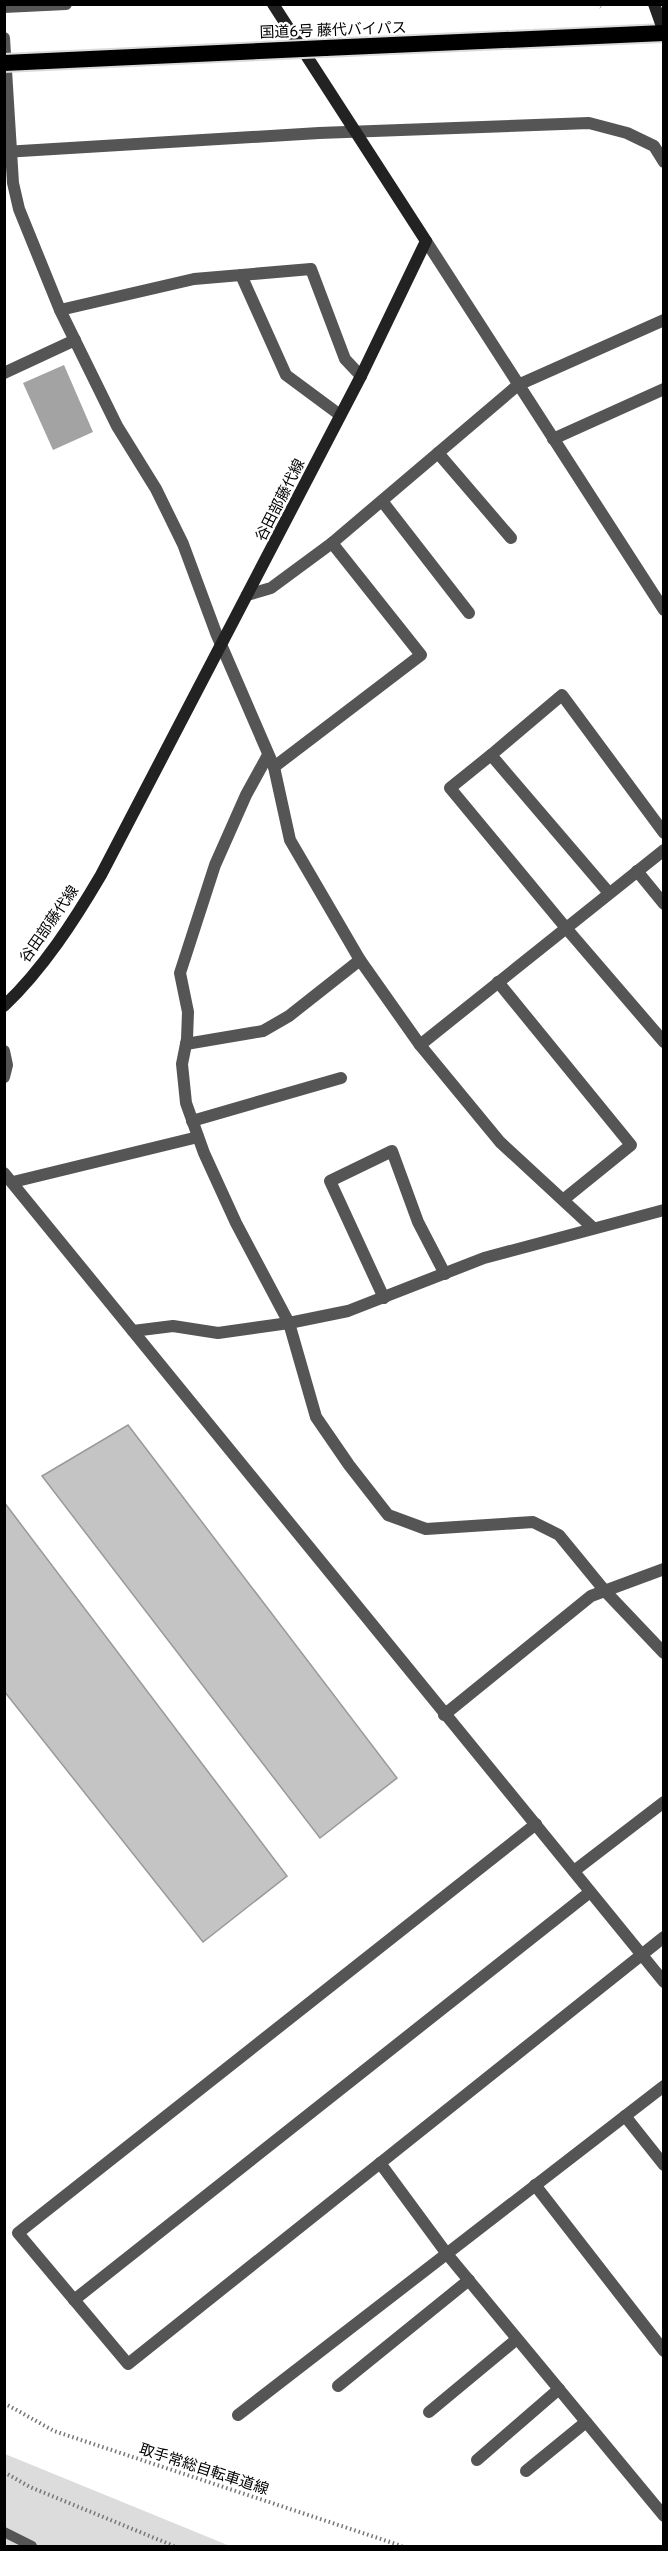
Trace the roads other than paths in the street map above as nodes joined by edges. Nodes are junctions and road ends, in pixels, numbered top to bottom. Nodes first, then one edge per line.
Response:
1 (66, 4) edge
2 (273, 4) edge
3 (654, 4) edge
4 (4, 7) edge
5 (663, 33) edge
6 (4, 38) edge
7 (4, 63) edge
8 (356, 132) junction
9 (8, 152) edge
10 (663, 162) edge
11 (426, 241) junction
12 (241, 275) junction
13 (60, 310) junction
14 (663, 320) edge
15 (75, 340) junction
16 (4, 373) edge
17 (362, 375) junction
18 (518, 385) junction
19 (663, 389) edge
20 (340, 415) junction
21 (553, 440) junction
22 (438, 453) junction
23 (381, 501) junction
24 (511, 538) dead end
25 (332, 543) junction
26 (247, 595) junction
27 (663, 610) edge
28 (469, 613) dead end
29 (222, 645) junction
30 (268, 754) junction
31 (491, 755) junction
32 (274, 767) junction
33 (663, 832) edge
34 (663, 850) edge
35 (637, 871) junction
36 (609, 893) junction
37 (663, 904) edge
38 (566, 928) junction
39 (360, 960) junction
40 (498, 982) junction
41 (4, 1006) edge
42 (663, 1042) edge
43 (186, 1044) junction
44 (420, 1045) junction
45 (4, 1051) edge
46 (4, 1077) edge
47 (341, 1078) dead end
48 (192, 1121) junction
49 (198, 1137) junction
50 (9, 1177) edge
51 (563, 1200) junction
52 (663, 1210) edge
53 (592, 1227) junction
54 (445, 1274) junction
55 (384, 1298) junction
56 (289, 1323) junction
57 (133, 1331) junction
58 (663, 1569) edge
59 (605, 1591) junction
60 (663, 1653) edge
61 (444, 1715) junction
62 (663, 1802) edge
63 (536, 1824) junction
64 (574, 1871) junction
65 (591, 1892) junction
66 (663, 1937) edge
67 (640, 1955) junction
68 (663, 1982) edge
69 (663, 2086) edge
70 (625, 2116) junction
71 (380, 2163) junction
72 (663, 2165) edge
73 (535, 2186) junction
74 (447, 2254) junction
75 (469, 2280) junction
76 (74, 2300) junction
77 (517, 2339) junction
78 (663, 2351) edge
79 (338, 2386) dead end
80 (559, 2389) junction
81 (429, 2412) dead end
82 (238, 2415) dead end
83 (586, 2422) junction
84 (477, 2460) dead end
85 (526, 2472) dead end
86 (663, 2516) edge
87 (4, 2532) edge
88 (32, 2547) edge

1 - 4 street
2 - 8 main road
3 - 5 main road
5 - 7 highway, 国道6号 藤代バイパス, bridge
6 - 9 street
8 - 9 street
8 - 10 street
8 - 11 main road
9 - 13 street
11 - 17 main road, 谷田部藤代線
11 - 18 street
12 - 13 street
12 - 17 street
12 - 20 street
13 - 15 street
14 - 18 street
15 - 16 street
15 - 29 street
17 - 20 main road, 谷田部藤代線
18 - 21 street
18 - 22 street
19 - 21 street
20 - 26 main road, 谷田部藤代線
21 - 27 street
22 - 23 street
22 - 24 street
23 - 25 street
23 - 28 street
25 - 26 street
25 - 32 street
26 - 29 main road, 谷田部藤代線
29 - 30 street
29 - 41 main road, 谷田部藤代線
30 - 32 street
30 - 43 street
31 - 33 street
31 - 36 street
31 - 38 street
32 - 39 street
34 - 35 street
35 - 36 street
35 - 37 street
36 - 38 street
38 - 40 street
38 - 42 street
39 - 43 street
39 - 44 street
40 - 44 street
40 - 51 street
43 - 48 street
44 - 51 street
45 - 46 street
47 - 48 street
48 - 49 street
49 - 50 street
49 - 56 street
50 - 57 street
51 - 53 street
52 - 53 street
53 - 54 street
54 - 55 street
54 - 55 street
55 - 56 street
56 - 57 street
56 - 59 street
57 - 61 street
58 - 59 street
59 - 60 street
59 - 61 street
61 - 63 street
62 - 64 street
63 - 64 street
63 - 76 street
64 - 65 street
65 - 67 street
65 - 76 street
66 - 67 street
67 - 68 street
67 - 71 street
69 - 70 street
70 - 72 street
70 - 73 street
71 - 74 street
71 - 76 street
73 - 74 street
73 - 78 street
74 - 75 street
74 - 82 street
75 - 77 street
75 - 79 street
77 - 80 street
77 - 81 street
80 - 83 street
80 - 84 street
83 - 85 street
83 - 86 street
87 - 88 lane

